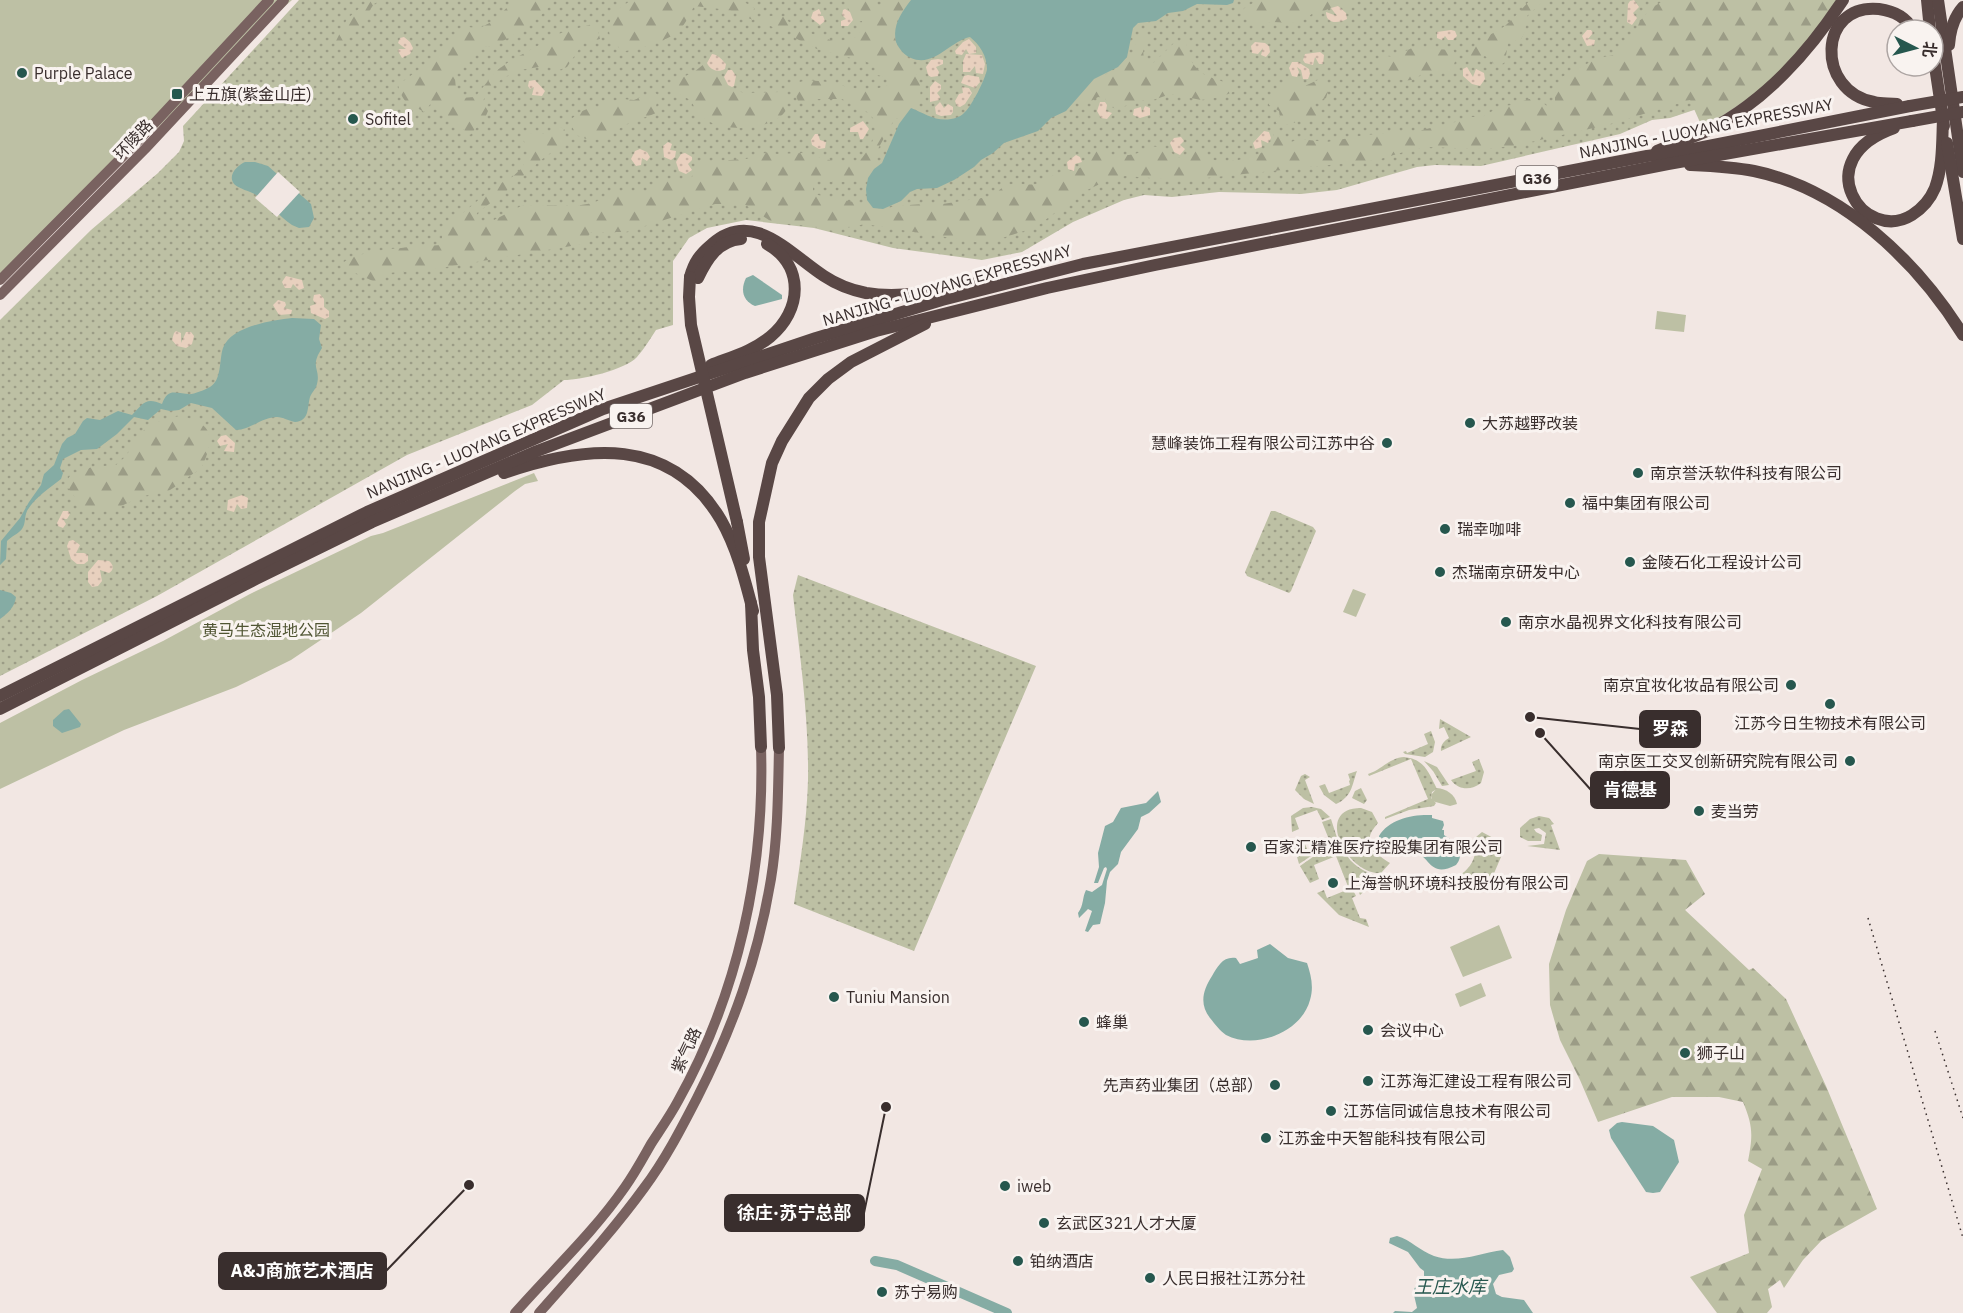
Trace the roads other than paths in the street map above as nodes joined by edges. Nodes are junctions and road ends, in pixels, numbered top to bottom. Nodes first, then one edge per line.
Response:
1 (269, 0) edge
2 (284, 0) edge
3 (1843, 0) edge
4 (1927, 0) edge
5 (1938, 0) edge
6 (1963, 7) edge
7 (1903, 18) edge
8 (1929, 18) edge
9 (1932, 78) edge
10 (1937, 78) edge
11 (1949, 85) junction
12 (1963, 97) edge
13 (1909, 105) junction
14 (1963, 112) edge
15 (1942, 114) junction
16 (1912, 122) junction
17 (1960, 144) edge
18 (1647, 156) junction
19 (1668, 164) junction
20 (1963, 172) edge
21 (1963, 239) edge
22 (1083, 264) junction
23 (694, 278) junction
24 (0, 280) edge
25 (0, 295) edge
26 (953, 311) junction
27 (1963, 335) edge
28 (603, 409) junction
29 (377, 521) junction
30 (741, 521) junction
31 (753, 611) junction
32 (769, 641) junction
33 (0, 696) edge
34 (0, 709) edge
35 (761, 747) joint
36 (779, 748) joint
37 (604, 1214) junction
38 (616, 1224) junction
39 (517, 1310) edge
40 (532, 1313) edge
41 (538, 1313) edge

1 - 24 main road, 环陵路
2 - 25 main road, 环陵路
3 - 18 highway
4 - 8 highway
5 - 11 highway
6 - 11 highway
7 - 13 highway
9 - 15 highway
10 - 15 highway
11 - 17 highway
12 - 13 highway, NANJING - LUOYANG EXPRESSWAY / G36, bridge
13 - 18 highway, NANJING - LUOYANG EXPRESSWAY / G36
14 - 16 highway, NANJING - LUOYANG EXPRESSWAY / G36, bridge
15 - 16 highway
15 - 21 highway
16 - 19 highway, NANJING - LUOYANG EXPRESSWAY / G36
17 - 20 highway
18 - 22 highway, NANJING - LUOYANG EXPRESSWAY / G36
19 - 26 highway, NANJING - LUOYANG EXPRESSWAY / G36
19 - 27 highway
22 - 23 highway
22 - 28 highway, NANJING - LUOYANG EXPRESSWAY / G36
23 - 28 highway
23 - 30 highway
26 - 29 highway, NANJING - LUOYANG EXPRESSWAY / G36
26 - 32 highway
28 - 33 highway, NANJING - LUOYANG EXPRESSWAY / G36
29 - 31 highway
29 - 34 highway, NANJING - LUOYANG EXPRESSWAY / G36
30 - 31 highway
30 - 32 highway
31 - 35 highway
32 - 36 highway
35 - 37 main road, 紫气路
36 - 38 main road, 紫气路
37 - 38 main road
37 - 39 main road, 紫气路
38 - 41 main road, 紫气路
39 - 40 main road

